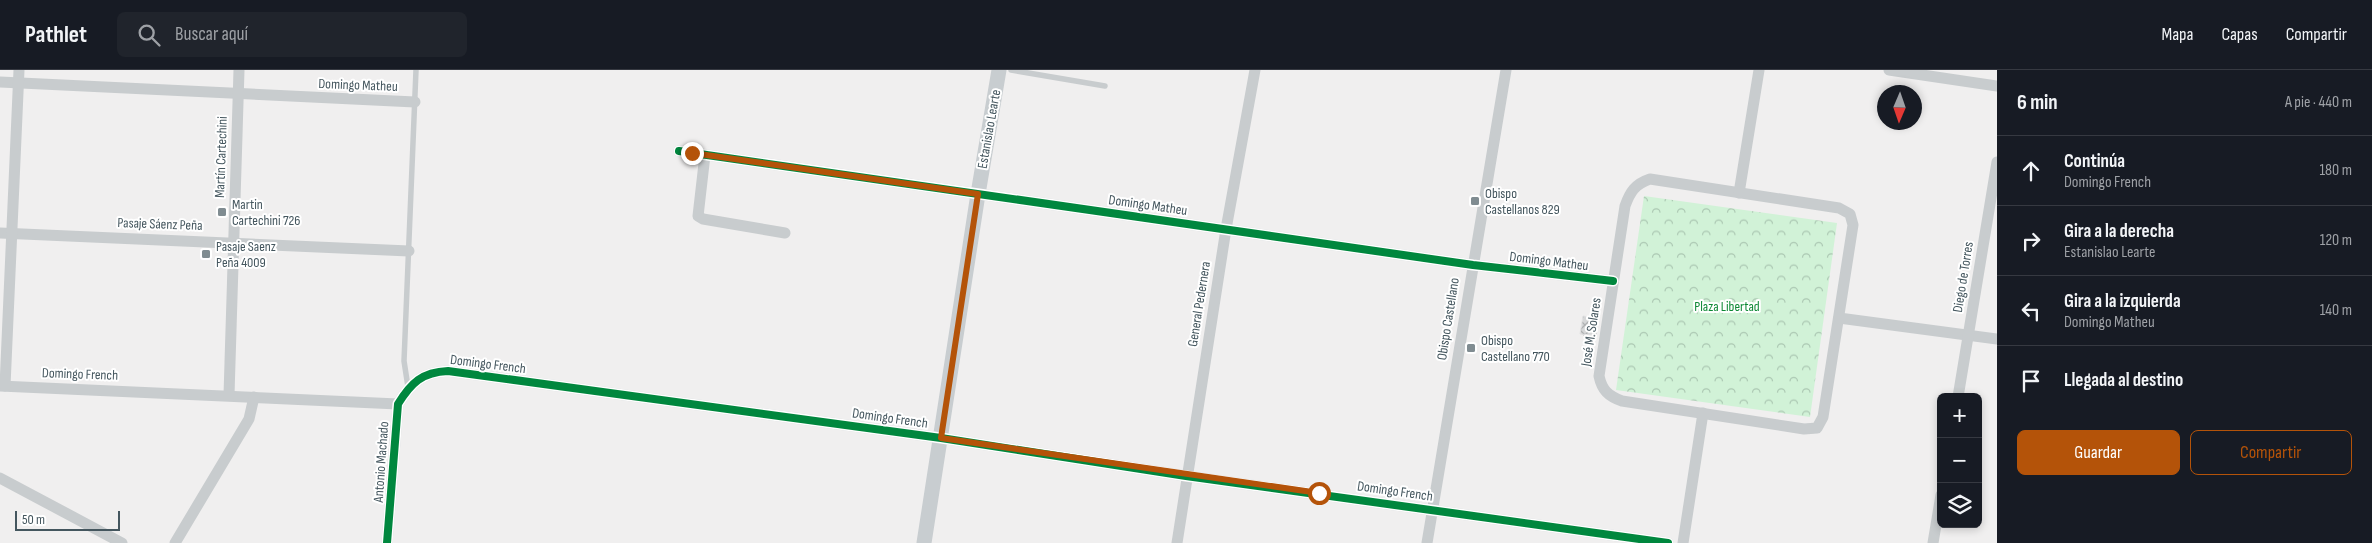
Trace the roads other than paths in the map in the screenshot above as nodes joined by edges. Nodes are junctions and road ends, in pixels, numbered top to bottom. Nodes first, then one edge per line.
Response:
1 (19, 70) edge
2 (239, 70) edge
3 (416, 70) edge
4 (999, 70) edge
5 (1011, 70) edge
6 (1255, 70) edge
7 (1506, 70) edge
8 (1759, 70) edge
9 (1889, 70) edge
10 (0, 82) edge
11 (19, 83) junction
12 (1105, 86) dead end
13 (1997, 86) edge
14 (238, 95) junction
15 (414, 102) junction
16 (679, 151) dead end
17 (705, 155) junction
18 (1997, 162) edge
19 (1739, 193) junction
20 (978, 194) junction
21 (1226, 229) junction
22 (785, 233) dead end
23 (6, 234) edge
24 (233, 242) junction
25 (408, 251) junction
26 (1473, 265) junction
27 (1614, 281) junction
28 (1838, 318) junction
29 (1968, 335) junction
30 (1997, 339) edge
31 (3, 386) edge
32 (408, 387) junction
33 (1959, 393) edge
34 (229, 395) junction
35 (254, 396) junction
36 (398, 404) junction
37 (1703, 413) junction
38 (941, 438) junction
39 (1186, 476) junction
40 (0, 478) edge
41 (1432, 508) junction
42 (1937, 517) edge
43 (122, 543) edge
44 (175, 543) edge
45 (387, 543) edge
46 (924, 543) edge
47 (1177, 543) edge
48 (1427, 543) edge
49 (1668, 543) edge
50 (1683, 543) edge
51 (1932, 543) edge

1 - 11 street
2 - 14 street, Martín Cartechini
3 - 15 lane
4 - 20 street, Estanislao Learte
5 - 12 lane
6 - 21 street, General Pedernera
7 - 26 street, Obispo Castellano
8 - 19 street
9 - 13 street
10 - 11 street, Domingo Matheu
11 - 14 street, Domingo Matheu
11 - 23 street
14 - 15 street, Domingo Matheu
14 - 24 street, Martín Cartechini
15 - 25 lane
16 - 17 street, Domingo Matheu
17 - 20 street, Domingo Matheu
17 - 22 street
18 - 29 street, Diego de Torres
19 - 27 street, José M. Solares
19 - 28 street
20 - 21 street, Domingo Matheu
20 - 38 street, Estanislao Learte
21 - 26 street, Domingo Matheu
21 - 39 street, General Pedernera
23 - 24 street, Pasaje Sáenz Peña
23 - 31 street
24 - 25 street, Pasaje Sáenz Peña
24 - 34 street, Martín Cartechini
25 - 32 lane
26 - 27 street, Domingo Matheu
26 - 41 street, Obispo Castellano
27 - 37 street, José M. Solares
28 - 29 street
28 - 37 street
29 - 30 street
29 - 33 street, Diego de Torres
31 - 34 street, Domingo French
32 - 36 street, Antonio Machado
32 - 38 street, Domingo French
34 - 35 street, Domingo French
35 - 36 street, Domingo French
35 - 44 street
36 - 45 street, Antonio Machado
37 - 50 street
38 - 39 street, Domingo French
38 - 46 street, Estanislao Learte
39 - 41 street, Domingo French
39 - 47 street, General Pedernera
40 - 43 street
41 - 48 street, Obispo Castellano
41 - 49 street, Domingo French
42 - 51 street

